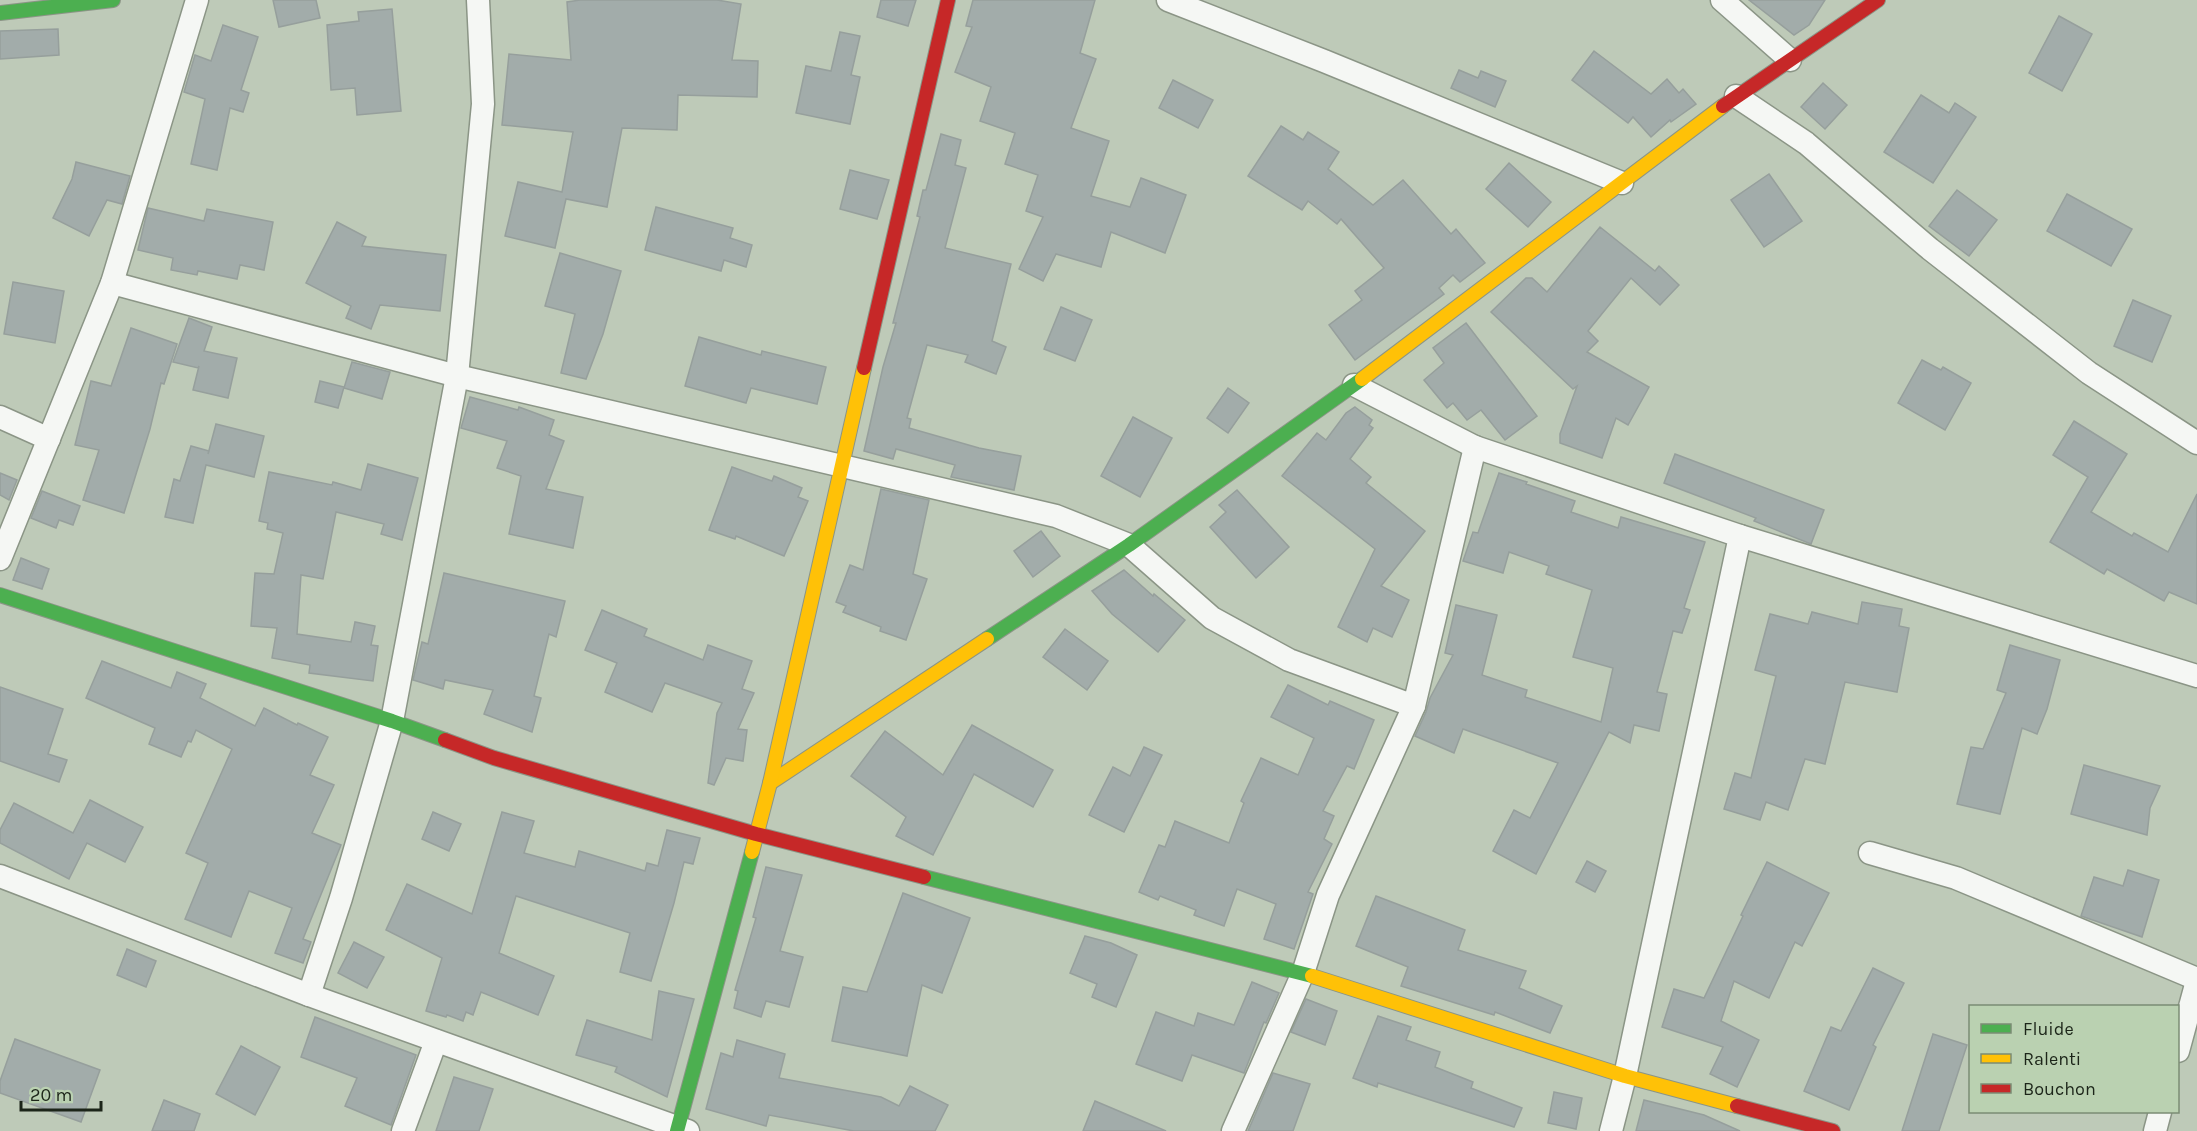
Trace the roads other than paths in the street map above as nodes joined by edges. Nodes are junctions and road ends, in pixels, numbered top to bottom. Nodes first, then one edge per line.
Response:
1 (113, 0) edge
2 (197, 0) edge
3 (478, 0) edge
4 (948, 0) edge
5 (1168, 0) edge
6 (1722, 0) edge
7 (1878, 0) edge
8 (0, 13) edge
9 (1790, 60) junction
10 (1737, 96) junction
11 (1622, 183) junction
12 (112, 284) junction
13 (457, 376) junction
14 (1354, 385) junction
15 (0, 417) edge
16 (49, 439) junction
17 (2197, 443) edge
18 (1475, 447) junction
19 (840, 466) junction
20 (1740, 536) junction
21 (1129, 545) junction
22 (0, 559) edge
23 (0, 594) edge
24 (2197, 676) edge
25 (1414, 706) junction
26 (392, 721) junction
27 (770, 783) junction
28 (756, 834) junction
29 (1870, 853) dead end
30 (0, 876) edge
31 (1303, 973) junction
32 (2197, 980) edge
33 (309, 995) junction
34 (436, 1041) junction
35 (2179, 1046) edge
36 (1625, 1076) junction
37 (2160, 1113) edge
38 (681, 1130) edge
39 (403, 1131) edge
40 (1233, 1131) edge
41 (1611, 1131) edge
42 (1833, 1131) edge
43 (2155, 1131) edge

1 - 8 street
2 - 12 street
3 - 13 street
4 - 19 street
5 - 11 street
6 - 9 street
7 - 9 street
9 - 10 street
10 - 11 street
10 - 17 street
11 - 14 street
12 - 13 street
12 - 16 street
13 - 19 street
13 - 26 street
14 - 18 street
14 - 21 street
15 - 16 street
16 - 22 street
18 - 20 street
18 - 25 street
19 - 21 street
19 - 27 street
20 - 24 street
20 - 36 street
21 - 25 street
21 - 27 street
23 - 26 street
25 - 31 street
26 - 28 street
26 - 33 street
27 - 28 street
28 - 31 street
28 - 38 street
29 - 32 street
30 - 33 street
31 - 36 street
31 - 40 street
32 - 35 street
33 - 34 street
34 - 38 street
34 - 39 street
36 - 41 street
36 - 42 street
37 - 43 street

